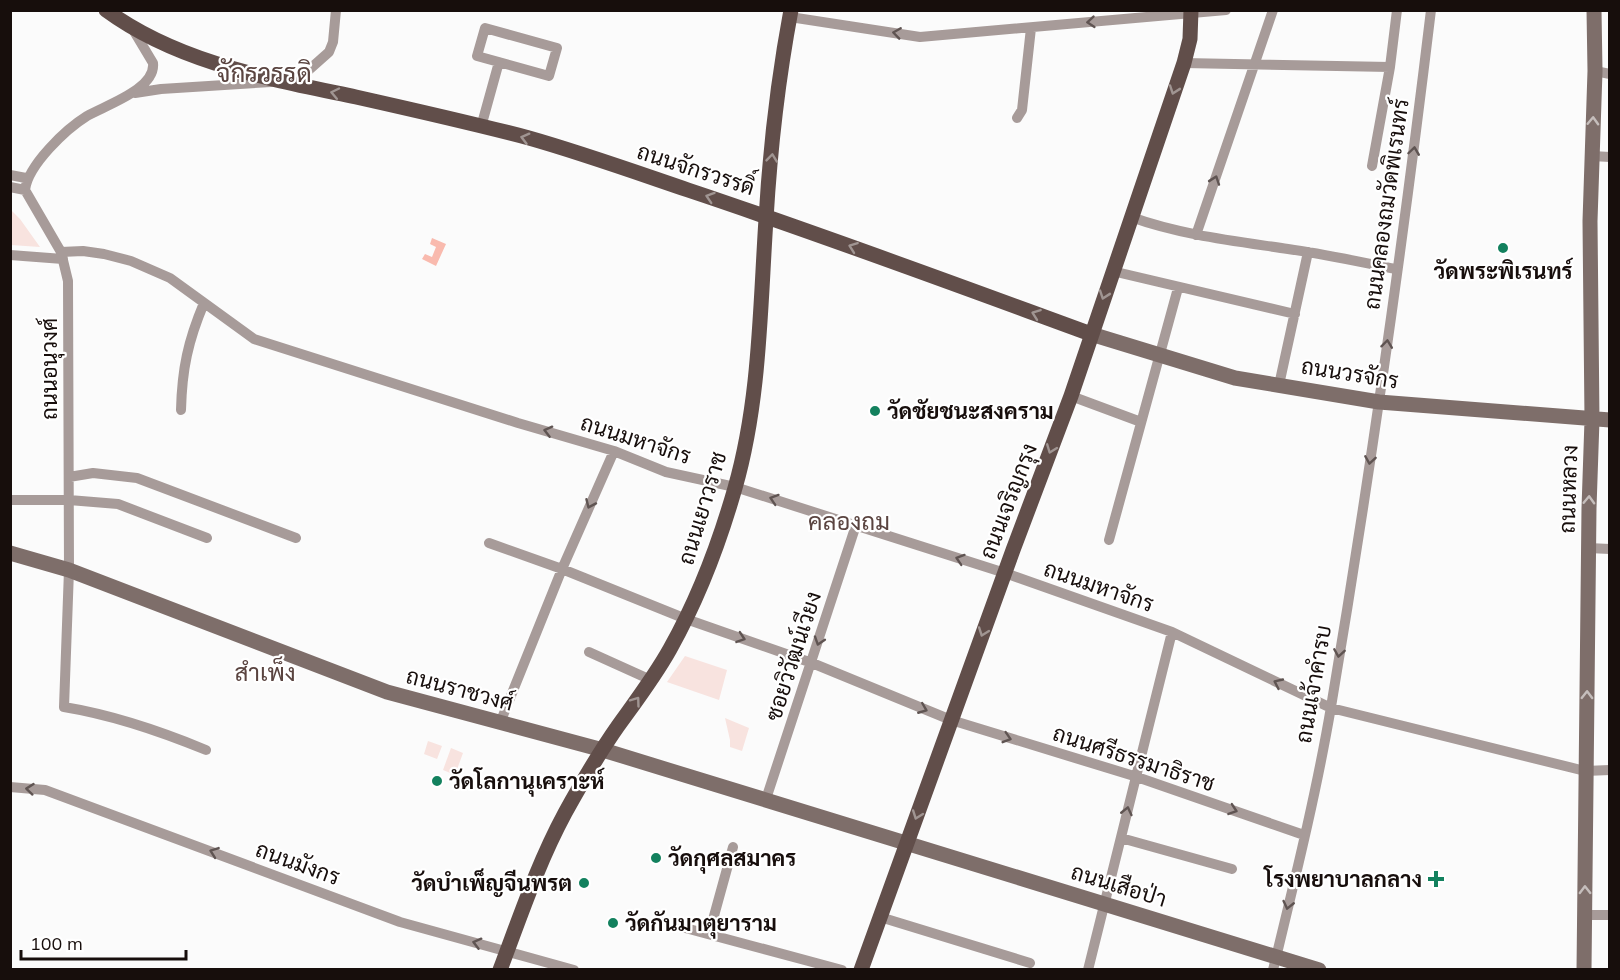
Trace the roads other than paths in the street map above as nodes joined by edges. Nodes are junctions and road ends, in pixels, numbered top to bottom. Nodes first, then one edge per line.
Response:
1 (106, 10) edge
2 (336, 10) edge
3 (1226, 10) edge
4 (1273, 10) edge
5 (1397, 10) edge
6 (1431, 10) edge
7 (1594, 10) edge
8 (1191, 12) edge
9 (791, 14) edge
10 (131, 26) junction
11 (1030, 28) junction
12 (499, 62) junction
13 (1184, 63) junction
14 (1255, 65) junction
15 (1390, 67) junction
16 (1602, 73) edge
17 (275, 81) junction
18 (293, 84) junction
19 (128, 95) junction
20 (1017, 118) dead end
21 (481, 127) junction
22 (1592, 156) junction
23 (1610, 157) edge
24 (1372, 166) dead end
25 (10, 175) edge
26 (26, 184) junction
27 (10, 187) edge
28 (766, 216) junction
29 (1131, 217) junction
30 (1196, 235) junction
31 (1308, 252) junction
32 (10, 255) edge
33 (62, 255) junction
34 (1396, 269) junction
35 (1112, 271) junction
36 (1178, 288) junction
37 (204, 303) junction
38 (1295, 314) junction
39 (1091, 334) junction
40 (1161, 355) junction
41 (1279, 385) junction
42 (1071, 396) junction
43 (1378, 402) junction
44 (181, 410) dead end
45 (1592, 420) junction
46 (1610, 420) edge
47 (1141, 422) junction
48 (614, 451) junction
49 (69, 477) junction
50 (735, 487) junction
51 (10, 500) edge
52 (69, 500) junction
53 (856, 525) junction
54 (207, 538) dead end
55 (296, 538) dead end
56 (1109, 540) dead end
57 (489, 543) dead end
58 (1588, 548) junction
59 (1610, 549) edge
60 (10, 554) edge
61 (562, 569) junction
62 (69, 570) junction
63 (1005, 573) junction
64 (686, 619) junction
65 (1172, 632) junction
66 (589, 652) dead end
67 (812, 663) junction
68 (651, 680) junction
69 (1331, 708) junction
70 (951, 720) junction
71 (500, 723) junction
72 (206, 750) dead end
73 (603, 750) junction
74 (1610, 770) edge
75 (1585, 771) junction
76 (1134, 776) junction
77 (10, 787) edge
78 (766, 799) junction
79 (1304, 835) junction
80 (1121, 838) junction
81 (907, 842) junction
82 (733, 847) dead end
83 (1232, 868) dead end
84 (1103, 904) junction
85 (1585, 915) junction
86 (1610, 915) edge
87 (880, 916) junction
88 (663, 922) dead end
89 (709, 934) junction
90 (507, 951) junction
91 (1030, 963) dead end
92 (1275, 963) edge
93 (500, 969) edge
94 (574, 969) edge
95 (842, 969) edge
96 (861, 969) edge
97 (1088, 969) edge
98 (1318, 969) edge
99 (1584, 969) edge

1 - 10 main road, ถนนจักรวรรดิ์
2 - 18 street
3 - 8 street
4 - 14 street
5 - 15 street
34 -> 6 street, ถนนคลองถมวัดพิเรนทร์
7 - 16 street, ถนนหลวง
8 -> 11 street
8 - 13 main road, ถนนเจริญกรุง
11 -> 9 street
28 -> 9 main road, ถนนเยาวราช
10 - 17 main road, ถนนจักรวรรดิ์
10 - 19 street, ถนนจักรวรรดิ์
11 - 20 street
12 - 12 street
12 - 21 street
13 - 14 street
13 -> 29 main road, ถนนเจริญกรุง
14 - 15 street
30 -> 14 street
15 - 24 street
22 -> 16 street, ถนนหลวง
17 - 18 main road, ถนนจักรวรรดิ์
17 - 19 street, ถนนจักรวรรดิ์
21 -> 18 main road, ถนนจักรวรรดิ์
19 - 26 street, ถนนจักรวรรดิ์
28 -> 21 main road, ถนนจักรวรรดิ์
22 - 23 street
22 - 45 street, ถนนหลวง
25 - 26 street
26 - 27 street
26 - 33 street, ถนนอนุวงศ์
39 -> 28 main road, ถนนจักรวรรดิ์
28 - 50 main road, ถนนเยาวราช
29 - 30 street
29 - 35 main road, ถนนเจริญกรุง
30 - 31 street
31 - 34 street
31 - 38 street
32 - 33 street, ถนนมหาจักร
33 - 37 street, ถนนมหาจักร
33 - 49 street, ถนนอนุวงศ์
43 -> 34 street, ถนนคลองถมวัดพิเรนทร์
35 - 36 street
35 -> 39 main road, ถนนเจริญกรุง
36 - 38 street
36 - 40 street
37 - 44 street
48 -> 37 street, ถนนมหาจักร
38 - 41 street
39 - 40 street, ถนนวรจักร
39 - 42 main road, ถนนเจริญกรุง
40 - 41 street, ถนนวรจักร
40 - 47 street
41 - 43 street, ถนนวรจักร
42 - 47 street
42 -> 63 main road, ถนนเจริญกรุง
43 - 45 street, ถนนวรจักร
43 -> 69 street, ถนนเจ้าคำรบ
45 - 46 street, ถนนวรจักร
58 -> 45 street, ถนนหลวง
47 - 56 street
48 - 50 street, ถนนมหาจักร
48 -> 61 street
49 - 52 street, ถนนอนุวงศ์
49 - 55 street
53 -> 50 street, ถนนมหาจักร
50 - 64 main road, ถนนเยาวราช
51 - 52 street
52 - 54 street
52 - 62 street, ถนนอนุวงศ์
63 -> 53 street, ถนนมหาจักร
53 -> 67 street, ซอยวิวัฒน์เวียง
57 - 61 street, ถนนศรีธรรมาธิราช
58 - 59 street
75 -> 58 street, ถนนหลวง
60 - 62 street, ถนนราชวงศ์
61 - 64 street, ถนนศรีธรรมาธิราช
61 - 71 street
62 - 71 street, ถนนราชวงศ์
62 - 72 street, ถนนอนุวงศ์
63 - 65 street, ถนนมหาจักร
63 -> 70 main road, ถนนเจริญกรุง
64 -> 67 street, ถนนศรีธรรมาธิราช
64 - 68 main road, ถนนเยาวราช
69 -> 65 street, ถนนมหาจักร
65 - 76 street
66 - 68 street
67 -> 70 street, ถนนศรีธรรมาธิราช
67 - 78 street, ซอยวิวัฒน์เวียง
73 -> 68 main road, ถนนเยาวราช
69 - 75 street, ถนนมหาจักร
69 - 79 street, ถนนเจ้าคำรบ
70 -> 76 street, ถนนศรีธรรมาธิราช
70 -> 81 main road, ถนนเจริญกรุง
71 - 73 street, ถนนราชวงศ์
73 - 78 street, ถนนราชวงศ์
73 - 90 main road, ถนนเยาวราช
74 - 75 street, ถนนมหาจักร
85 -> 75 street, ถนนหลวง
76 -> 79 street, ถนนศรีธรรมาธิราช
80 -> 76 street
90 -> 77 street, ถนนมังกร
78 - 81 street, ถนนราชวงศ์
79 -> 92 street, ถนนเจ้าคำรบ
80 - 83 street
80 - 84 street
81 - 84 street, ถนนเสือป่า
81 - 87 main road, ถนนเจริญกรุง
82 - 89 street
84 - 92 street, ถนนเสือป่า
84 - 97 street
85 - 86 street
85 - 99 street, ถนนหลวง
87 - 91 street
87 - 96 main road, ถนนเจริญกรุง
88 - 89 street
89 - 95 street
90 - 93 main road, ถนนเยาวราช
90 - 94 street, ถนนมังกร
92 - 98 street, ถนนเสือป่า

